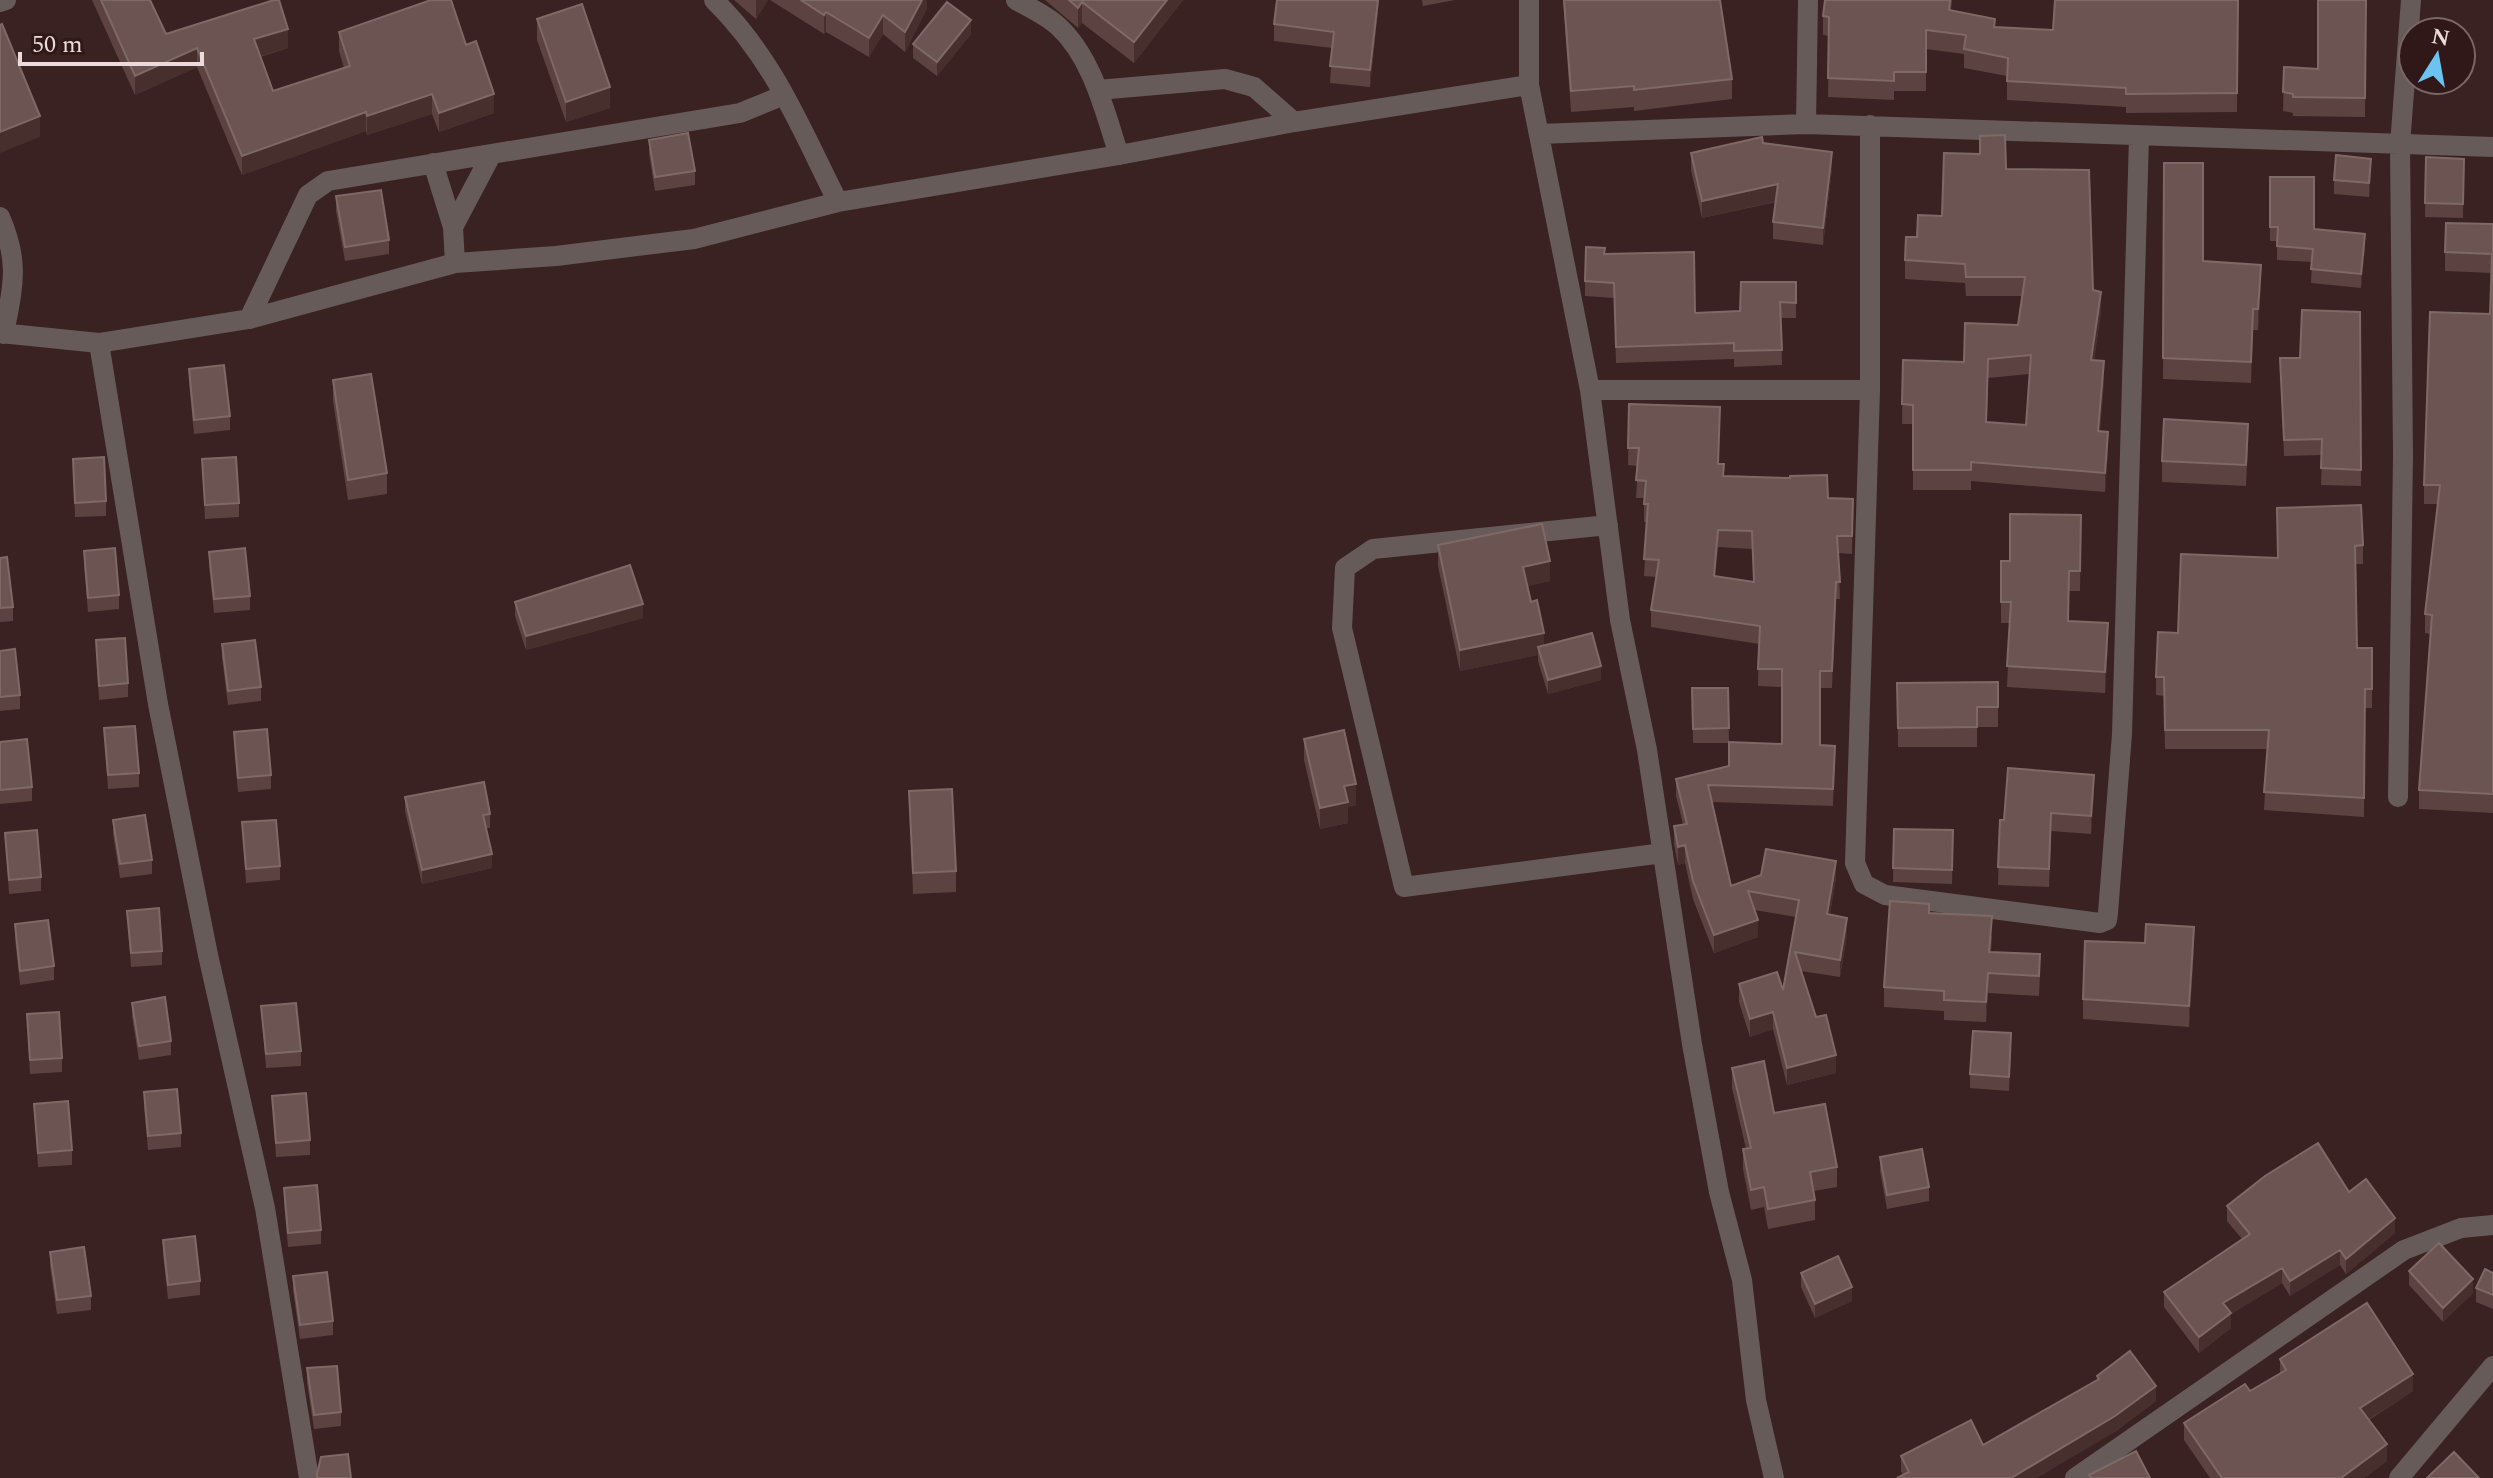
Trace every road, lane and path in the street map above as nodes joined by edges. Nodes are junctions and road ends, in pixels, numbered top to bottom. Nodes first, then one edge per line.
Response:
1 (6, 0) edge
2 (714, 0) edge
3 (1016, 0) edge
4 (1529, 0) edge
5 (1808, 0) edge
6 (2411, 0) edge
7 (0, 2) edge
8 (1529, 85) junction
9 (1098, 90) junction
10 (784, 95) junction
11 (1294, 122) junction
12 (1806, 124) junction
13 (1870, 125) junction
14 (1539, 134) junction
15 (2139, 137) junction
16 (2400, 145) junction
17 (2493, 147) edge
18 (1119, 155) junction
19 (490, 157) junction
20 (433, 163) junction
21 (838, 202) junction
22 (0, 217) edge
23 (453, 227) junction
24 (455, 263) junction
25 (249, 319) junction
26 (2, 334) edge
27 (99, 343) junction
28 (1590, 390) junction
29 (1870, 390) junction
30 (1608, 525) junction
31 (2398, 797) dead end
32 (1663, 853) junction
33 (2493, 1225) edge
34 (2493, 1366) edge
35 (309, 1478) edge
36 (1774, 1478) edge
37 (2075, 1478) edge
38 (2399, 1478) edge

1 - 7 street
2 - 10 street
3 - 9 street
4 - 8 street
5 - 12 street
6 - 16 street
8 - 11 street
8 - 14 street
9 - 11 street
9 - 18 street
10 - 19 street
10 - 21 street
11 - 18 street
12 - 13 street
12 - 14 street
13 - 15 street
13 - 29 street
14 - 28 street
15 - 16 street
15 - 29 street
16 - 17 street
16 - 31 street
18 - 21 street
19 - 20 street
19 - 23 street
20 - 23 street
20 - 25 street
21 - 24 street
22 - 26 street
23 - 24 street
24 - 25 street
25 - 27 street
26 - 27 street
27 - 35 street
28 - 29 street
28 - 30 street
30 - 32 street
30 - 32 street
32 - 36 street
33 - 37 street
34 - 38 street

